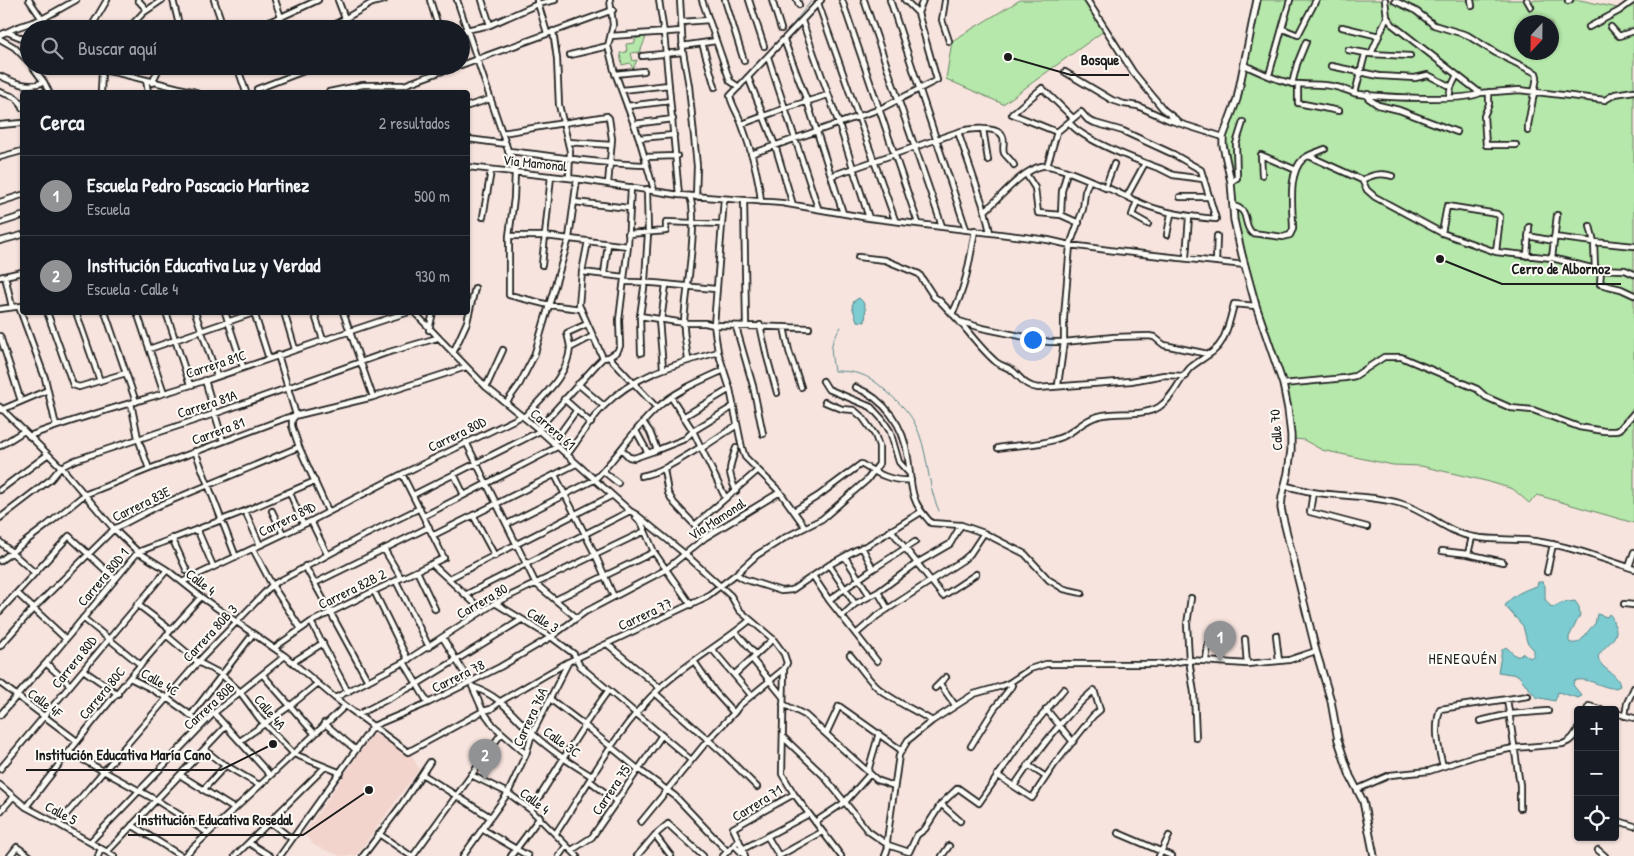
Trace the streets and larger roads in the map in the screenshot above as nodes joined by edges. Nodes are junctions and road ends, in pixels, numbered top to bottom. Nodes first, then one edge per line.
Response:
1 (29, 0) edge
2 (76, 0) edge
3 (106, 0) edge
4 (138, 0) edge
5 (162, 0) edge
6 (173, 0) edge
7 (214, 0) edge
8 (275, 0) edge
9 (318, 0) edge
10 (338, 0) edge
11 (384, 0) edge
12 (430, 0) edge
13 (457, 0) edge
14 (482, 0) edge
15 (555, 0) edge
16 (610, 0) edge
17 (659, 0) edge
18 (680, 0) edge
19 (702, 0) edge
20 (725, 0) edge
21 (749, 0) edge
22 (772, 0) edge
23 (842, 0) edge
24 (864, 0) edge
25 (890, 0) edge
26 (905, 0) edge
27 (923, 0) edge
28 (944, 0) edge
29 (1088, 0) edge
30 (1257, 0) edge
31 (1290, 0) edge
32 (1316, 0) edge
33 (1385, 0) edge
34 (1527, 0) edge
35 (1634, 0) edge
36 (820, 1) edge
37 (1395, 1) edge
38 (372, 2) edge
39 (537, 2) edge
40 (1627, 2) edge
41 (1531, 7) dead end
42 (147, 10) junction
43 (613, 10) junction
44 (918, 13) junction
45 (281, 17) junction
46 (1387, 17) junction
47 (42, 19) joint
48 (346, 19) joint
49 (95, 20) edge
50 (137, 20) edge
51 (178, 20) edge
52 (221, 20) edge
53 (274, 20) edge
54 (282, 20) edge
55 (436, 20) edge
56 (462, 20) edge
57 (709, 20) junction
58 (802, 21) junction
59 (681, 22) junction
60 (490, 25) junction
61 (1342, 26) dead end
62 (1588, 26) dead end
63 (20, 27) edge
64 (1611, 27) dead end
65 (470, 29) edge
66 (781, 29) dead end
67 (1282, 29) junction
68 (681, 31) junction
69 (1634, 31) edge
70 (6, 32) junction
71 (550, 32) junction
72 (664, 33) junction
73 (611, 36) junction
74 (1379, 36) junction
75 (0, 37) edge
76 (20, 37) edge
77 (784, 40) junction
78 (716, 41) junction
79 (949, 41) dead end
80 (1306, 42) dead end
81 (470, 43) edge
82 (702, 43) junction
83 (608, 46) junction
84 (764, 46) dead end
85 (682, 49) junction
86 (1348, 50) dead end
87 (20, 53) edge
88 (665, 53) junction
89 (1365, 54) junction
90 (1371, 54) junction
91 (570, 55) dead end
92 (642, 56) dead end
93 (1410, 56) dead end
94 (768, 58) junction
95 (477, 59) junction
96 (744, 61) dead end
97 (470, 62) edge
98 (1244, 65) junction
99 (1331, 66) dead end
100 (644, 71) dead end
101 (1360, 71) junction
102 (1065, 72) dead end
103 (615, 74) junction
104 (39, 75) edge
105 (101, 75) edge
106 (126, 75) edge
107 (156, 75) edge
108 (241, 75) edge
109 (294, 75) edge
110 (431, 75) edge
111 (1269, 75) junction
112 (1457, 75) junction
113 (0, 76) edge
114 (748, 76) junction
115 (146, 80) junction
116 (44, 82) junction
117 (152, 83) junction
118 (669, 84) junction
119 (1292, 84) junction
120 (1298, 84) junction
121 (267, 85) junction
122 (404, 85) junction
123 (715, 87) dead end
124 (739, 87) junction
125 (1451, 87) junction
126 (256, 89) dead end
127 (919, 89) junction
128 (48, 90) edge
129 (102, 90) edge
130 (148, 90) edge
131 (185, 90) edge
132 (245, 90) edge
133 (269, 90) edge
134 (339, 90) edge
135 (403, 90) edge
136 (622, 90) junction
137 (1634, 91) edge
138 (0, 92) edge
139 (1489, 92) junction
140 (1534, 92) junction
141 (1355, 93) junction
142 (1480, 93) junction
143 (1368, 94) junction
144 (828, 95) junction
145 (1449, 97) junction
146 (20, 100) edge
147 (490, 100) junction
148 (900, 100) junction
149 (670, 101) junction
150 (807, 101) junction
151 (470, 105) edge
152 (627, 106) junction
153 (786, 108) junction
154 (880, 109) junction
155 (1339, 111) dead end
156 (764, 116) junction
157 (859, 116) junction
158 (1073, 118) junction
159 (672, 119) junction
160 (1069, 122) junction
161 (1243, 122) dead end
162 (20, 123) edge
163 (564, 123) junction
164 (634, 124) junction
165 (742, 124) junction
166 (839, 124) junction
167 (0, 125) edge
168 (1183, 125) junction
169 (983, 129) junction
170 (817, 131) junction
171 (1528, 131) dead end
172 (958, 132) junction
173 (1057, 132) junction
174 (1457, 132) dead end
175 (502, 133) junction
176 (674, 135) junction
177 (1223, 137) junction
178 (639, 138) junction
179 (795, 138) junction
180 (470, 139) edge
181 (938, 140) junction
182 (568, 142) junction
183 (506, 144) junction
184 (612, 145) junction
185 (775, 145) junction
186 (1516, 145) dead end
187 (916, 147) junction
188 (1325, 149) dead end
189 (508, 151) junction
190 (20, 152) edge
191 (894, 153) junction
192 (752, 154) junction
193 (677, 156) junction
194 (1309, 156) junction
195 (0, 157) edge
196 (570, 157) junction
197 (645, 157) junction
198 (874, 160) junction
199 (988, 160) dead end
200 (1145, 163) junction
201 (610, 164) junction
202 (1114, 164) dead end
203 (647, 165) junction
204 (1014, 165) dead end
205 (1047, 166) junction
206 (470, 167) edge
207 (853, 168) junction
208 (491, 170) junction
209 (1296, 170) junction
210 (515, 172) junction
211 (1067, 172) junction
212 (1026, 174) junction
213 (551, 176) junction
214 (831, 176) junction
215 (1262, 176) dead end
216 (1392, 176) dead end
217 (570, 178) junction
218 (577, 179) junction
219 (1204, 180) junction
220 (1362, 180) junction
221 (1089, 181) junction
222 (1231, 182) junction
223 (608, 184) junction
224 (631, 187) junction
225 (1104, 188) junction
226 (647, 190) junction
227 (654, 190) junction
228 (679, 195) junction
229 (20, 196) edge
230 (689, 196) junction
231 (696, 196) junction
232 (1127, 196) junction
233 (1180, 197) dead end
234 (1210, 197) junction
235 (724, 199) junction
236 (744, 200) junction
237 (1137, 201) junction
238 (0, 202) edge
239 (574, 202) junction
240 (761, 202) junction
241 (793, 205) junction
242 (1233, 206) junction
243 (629, 208) junction
244 (818, 208) junction
245 (985, 211) junction
246 (843, 213) junction
247 (1171, 214) junction
248 (1061, 215) junction
249 (1557, 215) dead end
250 (20, 217) edge
251 (483, 217) dead end
252 (1189, 217) junction
253 (869, 218) junction
254 (895, 220) junction
255 (0, 223) edge
256 (918, 223) junction
257 (1078, 223) junction
258 (692, 224) junction
259 (722, 224) junction
260 (1148, 224) dead end
261 (942, 226) junction
262 (1529, 226) dead end
263 (1590, 226) dead end
264 (966, 230) junction
265 (975, 230) junction
266 (990, 232) junction
267 (648, 233) junction
268 (1442, 233) junction
269 (628, 234) junction
270 (1168, 235) dead end
271 (20, 236) edge
272 (509, 236) junction
273 (545, 236) junction
274 (1217, 236) dead end
275 (1528, 236) junction
276 (569, 238) junction
277 (1554, 239) junction
278 (0, 241) edge
279 (588, 241) junction
280 (1594, 242) junction
281 (608, 244) junction
282 (1070, 245) junction
283 (628, 246) junction
284 (1634, 246) edge
285 (1496, 252) junction
286 (1528, 256) junction
287 (858, 257) dead end
288 (1186, 257) junction
289 (1552, 258) junction
290 (1216, 262) junction
291 (542, 265) dead end
292 (1245, 265) junction
293 (1598, 269) junction
294 (20, 272) edge
295 (582, 272) junction
296 (604, 274) junction
297 (1634, 274) edge
298 (2, 276) edge
299 (624, 279) junction
300 (645, 281) junction
301 (666, 285) junction
302 (475, 288) dead end
303 (688, 288) junction
304 (716, 289) junction
305 (1634, 295) edge
306 (470, 302) edge
307 (549, 305) junction
308 (1256, 306) junction
309 (12, 307) junction
310 (20, 307) edge
311 (0, 309) edge
312 (581, 309) junction
313 (952, 314) junction
314 (24, 315) edge
315 (48, 315) edge
316 (77, 315) edge
317 (106, 315) edge
318 (138, 315) edge
319 (167, 315) edge
320 (196, 315) edge
321 (226, 315) edge
322 (249, 315) edge
323 (256, 315) edge
324 (285, 315) edge
325 (315, 315) edge
326 (344, 315) edge
327 (400, 315) edge
328 (416, 315) edge
329 (432, 315) edge
330 (467, 315) edge
331 (640, 316) junction
332 (660, 320) junction
333 (959, 321) junction
334 (229, 322) junction
335 (684, 323) junction
336 (587, 324) junction
337 (714, 325) junction
338 (746, 325) junction
339 (760, 325) junction
340 (736, 327) junction
341 (784, 327) junction
342 (809, 328) dead end
343 (429, 330) junction
344 (349, 331) junction
345 (202, 332) junction
346 (0, 336) edge
347 (593, 336) junction
348 (437, 338) junction
349 (176, 340) junction
350 (323, 340) junction
351 (1064, 342) junction
352 (570, 348) junction
353 (149, 349) junction
354 (295, 349) junction
355 (503, 350) dead end
356 (718, 352) junction
357 (453, 353) junction
358 (641, 353) dead end
359 (1208, 354) junction
360 (278, 355) junction
361 (606, 358) junction
362 (269, 359) junction
363 (688, 360) junction
364 (361, 362) junction
365 (243, 367) junction
366 (466, 367) junction
367 (663, 368) junction
368 (724, 370) junction
369 (126, 373) junction
370 (217, 376) junction
371 (1185, 376) junction
372 (205, 380) junction
373 (100, 381) junction
374 (824, 381) dead end
375 (634, 382) junction
376 (578, 384) junction
377 (1283, 384) junction
378 (190, 385) junction
379 (1058, 385) junction
380 (288, 387) junction
381 (486, 387) junction
382 (801, 387) dead end
383 (855, 387) dead end
384 (730, 389) junction
385 (48, 390) junction
386 (164, 393) junction
387 (777, 393) dead end
388 (373, 397) junction
389 (671, 397) junction
390 (564, 399) junction
391 (21, 401) junction
392 (133, 402) junction
393 (825, 402) dead end
394 (506, 403) junction
395 (604, 406) junction
396 (734, 406) junction
397 (657, 408) junction
398 (1, 409) edge
399 (576, 411) junction
400 (1634, 413) edge
401 (214, 414) junction
402 (296, 415) junction
403 (523, 416) junction
404 (683, 417) junction
405 (643, 422) junction
406 (591, 423) junction
407 (737, 425) junction
408 (56, 426) junction
409 (539, 430) junction
410 (24, 431) junction
411 (636, 431) junction
412 (693, 431) junction
413 (763, 434) dead end
414 (29, 436) junction
415 (138, 438) junction
416 (223, 441) junction
417 (466, 442) junction
418 (553, 443) junction
419 (0, 446) edge
420 (299, 447) junction
421 (557, 447) junction
422 (701, 447) junction
423 (736, 448) dead end
424 (998, 448) dead end
425 (621, 449) junction
426 (658, 450) junction
427 (195, 451) junction
428 (648, 453) junction
429 (47, 455) junction
430 (567, 455) junction
431 (477, 463) junction
432 (576, 464) junction
433 (62, 467) junction
434 (149, 469) junction
435 (664, 469) junction
436 (757, 471) junction
437 (603, 472) junction
438 (874, 472) junction
439 (909, 473) junction
440 (402, 474) junction
441 (454, 474) junction
442 (555, 474) junction
443 (641, 476) dead end
444 (594, 480) junction
445 (911, 480) junction
446 (315, 481) junction
447 (487, 483) junction
448 (618, 483) dead end
449 (209, 486) junction
450 (1286, 486) junction
451 (0, 490) edge
452 (736, 491) junction
453 (780, 492) junction
454 (1313, 492) junction
455 (290, 493) junction
456 (566, 494) junction
457 (84, 495) junction
458 (413, 495) junction
459 (464, 495) junction
460 (611, 496) junction
461 (725, 497) junction
462 (497, 503) junction
463 (420, 508) junction
464 (246, 511) junction
465 (272, 511) dead end
466 (328, 511) junction
467 (630, 511) junction
468 (794, 511) junction
469 (922, 512) junction
470 (576, 514) junction
471 (473, 515) junction
472 (424, 516) junction
473 (0, 518) edge
474 (221, 520) junction
475 (311, 521) junction
476 (303, 524) junction
477 (507, 524) junction
478 (696, 524) junction
479 (961, 525) junction
480 (429, 527) junction
481 (805, 527) junction
482 (1367, 527) dead end
483 (114, 529) junction
484 (197, 529) junction
485 (891, 530) junction
486 (645, 531) junction
487 (984, 533) junction
488 (283, 534) junction
489 (586, 534) junction
490 (434, 535) junction
491 (706, 536) junction
492 (1472, 537) junction
493 (172, 538) junction
494 (0, 542) edge
495 (915, 542) dead end
496 (517, 544) junction
497 (1553, 544) junction
498 (260, 545) junction
499 (862, 547) junction
500 (905, 547) junction
501 (253, 549) junction
502 (384, 549) junction
503 (1442, 551) dead end
504 (138, 552) junction
505 (654, 552) junction
506 (1634, 552) edge
507 (11, 553) junction
508 (88, 553) junction
509 (327, 554) junction
510 (595, 554) junction
511 (685, 554) junction
512 (1468, 554) junction
513 (236, 556) junction
514 (495, 556) junction
515 (845, 557) junction
516 (0, 561) edge
517 (1504, 562) dead end
518 (916, 563) junction
519 (432, 564) junction
520 (527, 564) junction
521 (829, 565) junction
522 (213, 566) junction
523 (305, 566) junction
524 (873, 568) junction
525 (1632, 568) edge
526 (167, 570) junction
527 (665, 570) junction
528 (186, 571) dead end
529 (417, 571) junction
530 (35, 572) junction
531 (1547, 572) dead end
532 (736, 574) junction
533 (976, 574) dead end
534 (605, 576) junction
535 (813, 576) junction
536 (401, 578) junction
537 (115, 579) junction
538 (448, 579) junction
539 (859, 579) junction
540 (930, 580) junction
541 (396, 581) junction
542 (182, 582) junction
543 (315, 583) junction
544 (536, 584) junction
545 (272, 585) junction
546 (721, 587) junction
547 (844, 589) junction
548 (374, 590) junction
549 (878, 592) junction
550 (17, 593) junction
551 (1082, 593) dead end
552 (465, 595) junction
553 (870, 596) junction
554 (201, 597) junction
555 (614, 597) junction
556 (1191, 598) dead end
557 (555, 600) junction
558 (829, 600) junction
559 (137, 604) junction
560 (495, 604) junction
561 (855, 604) junction
562 (1624, 604) dead end
563 (1634, 604) edge
564 (691, 605) junction
565 (33, 609) junction
566 (435, 609) dead end
567 (888, 609) junction
568 (0, 611) edge
569 (484, 611) junction
570 (331, 612) junction
571 (842, 616) junction
572 (83, 618) junction
573 (577, 618) junction
574 (521, 620) junction
575 (750, 620) junction
576 (236, 621) junction
577 (311, 622) junction
578 (1214, 628) dead end
579 (301, 629) junction
580 (171, 630) junction
581 (736, 632) junction
582 (253, 634) junction
583 (856, 634) junction
584 (166, 635) junction
585 (1276, 635) dead end
586 (551, 637) junction
587 (108, 638) junction
588 (443, 638) junction
589 (66, 639) junction
590 (773, 639) junction
591 (1245, 639) dead end
592 (323, 644) junction
593 (607, 644) junction
594 (0, 646) edge
595 (429, 647) junction
596 (274, 648) junction
597 (712, 649) junction
598 (1316, 651) junction
599 (850, 655) dead end
600 (285, 656) junction
601 (754, 657) junction
602 (577, 658) junction
603 (456, 659) junction
604 (1189, 660) junction
605 (1206, 660) junction
606 (406, 661) junction
607 (694, 661) junction
608 (877, 661) dead end
609 (1279, 661) junction
610 (198, 662) junction
611 (294, 662) junction
612 (568, 662) junction
613 (46, 663) junction
614 (1248, 664) junction
615 (141, 665) junction
616 (784, 669) junction
617 (83, 670) junction
618 (221, 674) junction
619 (734, 674) junction
620 (263, 675) junction
621 (466, 676) dead end
622 (946, 677) dead end
623 (130, 678) junction
624 (368, 681) junction
625 (769, 681) junction
626 (0, 683) edge
627 (1009, 683) junction
628 (317, 684) junction
629 (417, 684) junction
630 (940, 684) junction
631 (70, 685) junction
632 (471, 685) junction
633 (660, 688) junction
634 (935, 688) dead end
635 (1634, 688) edge
636 (1064, 689) dead end
637 (608, 691) junction
638 (240, 692) junction
639 (348, 692) junction
640 (655, 693) junction
641 (118, 694) junction
642 (751, 694) junction
643 (17, 696) junction
644 (1528, 696) dead end
645 (783, 697) junction
646 (167, 698) junction
647 (335, 698) junction
648 (550, 699) junction
649 (1507, 699) junction
650 (501, 701) junction
651 (428, 703) junction
652 (783, 704) junction
653 (955, 705) junction
654 (290, 706) junction
655 (345, 706) junction
656 (1046, 709) junction
657 (483, 711) junction
658 (1548, 711) dead end
659 (214, 713) junction
660 (734, 713) junction
661 (635, 714) junction
662 (1510, 714) junction
663 (1619, 714) edge
664 (0, 715) edge
665 (190, 715) junction
666 (357, 715) junction
667 (1625, 716) junction
668 (45, 717) junction
669 (1634, 718) edge
670 (932, 721) junction
671 (1480, 722) dead end
672 (324, 723) junction
673 (584, 724) junction
674 (202, 725) junction
675 (265, 725) junction
676 (1059, 725) junction
677 (226, 726) junction
678 (373, 726) junction
679 (314, 733) junction
680 (879, 733) junction
681 (501, 734) junction
682 (532, 734) junction
683 (826, 734) junction
684 (662, 735) junction
685 (1574, 735) edge
686 (783, 737) junction
687 (1196, 738) dead end
688 (708, 740) junction
689 (77, 741) junction
690 (240, 741) junction
691 (1073, 742) junction
692 (971, 746) dead end
693 (610, 747) junction
694 (1514, 748) junction
695 (205, 750) junction
696 (356, 750) junction
697 (901, 750) junction
698 (69, 752) junction
699 (408, 752) joint
700 (294, 754) junction
701 (526, 754) junction
702 (564, 758) junction
703 (690, 760) junction
704 (430, 762) dead end
705 (226, 765) junction
706 (1028, 765) junction
707 (325, 766) junction
708 (1443, 766) junction
709 (0, 769) edge
710 (638, 769) junction
711 (104, 772) junction
712 (869, 772) junction
713 (340, 773) junction
714 (422, 774) junction
715 (180, 775) junction
716 (270, 775) junction
717 (471, 775) junction
718 (997, 775) junction
719 (1046, 777) junction
720 (591, 779) junction
721 (0, 785) edge
722 (259, 786) junction
723 (894, 786) junction
724 (1014, 786) junction
725 (757, 787) dead end
726 (666, 789) junction
727 (1358, 789) junction
728 (138, 790) junction
729 (203, 790) junction
730 (508, 793) junction
731 (794, 794) junction
732 (456, 795) junction
733 (13, 797) junction
734 (156, 800) junction
735 (616, 802) junction
736 (845, 802) junction
737 (941, 804) junction
738 (26, 807) junction
739 (234, 808) junction
740 (1520, 808) dead end
741 (531, 810) junction
742 (0, 812) edge
743 (809, 814) junction
744 (490, 817) junction
745 (540, 817) junction
746 (960, 821) dead end
747 (1619, 821) edge
748 (270, 822) junction
749 (641, 822) dead end
750 (815, 822) junction
751 (58, 824) junction
752 (132, 825) junction
753 (1634, 826) edge
754 (482, 829) junction
755 (822, 832) junction
756 (208, 833) junction
757 (556, 833) junction
758 (1118, 833) dead end
759 (379, 834) junction
760 (655, 835) junction
761 (767, 836) junction
762 (1169, 836) dead end
763 (292, 839) junction
764 (739, 840) junction
765 (90, 842) junction
766 (249, 843) junction
767 (734, 844) junction
768 (888, 845) junction
769 (566, 846) junction
770 (949, 846) dead end
771 (101, 849) junction
772 (516, 849) junction
773 (743, 849) junction
774 (572, 850) junction
775 (1598, 850) dead end
776 (262, 851) junction
777 (727, 851) junction
778 (107, 852) junction
779 (1160, 854) edge
780 (10, 856) edge
781 (30, 856) edge
782 (98, 856) edge
783 (114, 856) edge
784 (182, 856) edge
785 (235, 856) edge
786 (258, 856) edge
787 (270, 856) edge
788 (280, 856) edge
789 (363, 856) edge
790 (412, 856) edge
791 (462, 856) edge
792 (511, 856) edge
793 (528, 856) edge
794 (559, 856) edge
795 (577, 856) edge
796 (637, 856) edge
797 (671, 856) edge
798 (703, 856) edge
799 (723, 856) edge
800 (745, 856) edge
801 (779, 856) edge
802 (842, 856) edge
803 (885, 856) edge
804 (942, 856) edge
805 (1172, 856) edge
806 (1374, 856) edge
807 (1605, 856) edge

1 - 47 street
2 - 47 street
3 - 49 street
4 - 42 street
5 - 42 street
6 - 51 street
7 - 52 street
8 - 45 street
9 - 45 street
10 - 48 street
11 - 38 street
12 - 55 street
13 - 56 street
14 - 60 street
15 - 39 street
16 - 43 street
17 - 72 street
18 - 59 street
19 - 57 street
20 - 96 street
21 - 84 street
22 - 66 street
23 - 154 street
24 - 148 street
25 - 127 street
26 - 44 street
27 - 44 street
28 - 79 street
29 - 168 street
30 - 98 street, Calle 70
31 - 67 street
32 - 67 street
33 - 46 street
34 - 41 street
35 - 40 street
36 - 58 street
36 - 157 street
37 - 140 street
38 - 48 street
39 - 60 street
39 - 71 street
40 - 62 street
42 - 50 street
43 - 71 street
43 - 73 street
44 - 127 street
45 - 53 street
45 - 54 street
46 - 74 street
46 - 112 street
57 - 59 street
57 - 78 street
58 - 77 street
58 - 144 street
59 - 68 street
60 - 65 street
61 - 74 street
63 - 70 street
64 - 69 street
67 - 111 street
68 - 72 street
68 - 85 street
70 - 75 street
70 - 76 street
71 - 95 street
71 - 163 street
72 - 73 street
72 - 88 street
73 - 83 street
74 - 90 street
75 - 87 street
77 - 94 street
77 - 150 street
78 - 82 street
78 - 124 street
80 - 119 street
81 - 95 street
82 - 85 street
82 - 123 street
83 - 91 street
83 - 103 street
85 - 88 street
85 - 231 street
86 - 89 street
88 - 92 street
88 - 118 street
89 - 90 street
89 - 101 street
90 - 93 street
94 - 114 street
94 - 153 street
95 - 97 street
95 - 147 street
98 - 111 street
98 - 177 street, Calle 70
99 - 101 street
100 - 103 street
101 - 125 street
101 - 141 street
102 - 168 street
103 - 136 street
104 - 116 street
105 - 129 street
106 - 115 street
107 - 117 street
108 - 132 street
109 - 121 street
110 - 122 street
111 - 119 street
112 - 125 street
112 - 142 street
113 - 116 street
114 - 124 street
114 - 156 street
115 - 117 street
115 - 130 street
116 - 128 street
117 - 131 street
118 - 136 street
118 - 149 street
119 - 120 street
120 - 141 street
120 - 155 street
121 - 126 street
121 - 133 street
122 - 134 street
122 - 135 street
124 - 165 street
125 - 145 street
127 - 148 street
127 - 181 street
136 - 152 street
137 - 140 street
138 - 146 street
139 - 140 street
139 - 142 street
139 - 186 street
140 - 171 street
141 - 143 street
142 - 145 street
143 - 145 street
143 - 174 street
144 - 150 street
144 - 166 street
147 - 151 street
147 - 175 street
148 - 154 street
148 - 187 street
149 - 152 street
149 - 159 street
150 - 153 street
150 - 170 street
152 - 164 street
153 - 156 street
153 - 179 street
154 - 157 street
154 - 191 street
156 - 165 street
156 - 185 street
157 - 166 street
157 - 198 street
158 - 160 street
158 - 173 street
158 - 219 street
159 - 164 street
159 - 176 street
160 - 173 street
160 - 200 street
161 - 222 street
162 - 167 street
163 - 175 street
163 - 182 street
163 - 184 street
164 - 178 street
165 - 192 street
166 - 170 street
166 - 207 street
168 - 177 street
169 - 172 street
169 - 199 street
169 - 204 street
170 - 179 street
170 - 214 street
172 - 181 street
172 - 245 street
173 - 205 street
175 - 183 street
176 - 178 street
176 - 193 street
177 - 222 street, Calle 70
178 - 197 street
179 - 185 street
179 - 244 street
180 - 183 street
181 - 187 street
181 - 264 street
182 - 184 street
182 - 196 street
183 - 189 street
184 - 201 street
185 - 192 street
185 - 241 street
187 - 191 street
187 - 261 street
188 - 194 street
189 - 196 street
189 - 210 street
190 - 195 street
191 - 198 street
191 - 256 street
192 - 240 street
193 - 197 street
193 - 228 street
194 - 209 street
194 - 220 street
196 - 201 street
196 - 217 street
197 - 203 street
198 - 207 street
198 - 254 street
200 - 219 street
200 - 232 street
201 - 203 street
201 - 223 street
202 - 225 street
203 - 227 street
205 - 211 street
205 - 212 street
206 - 208 street, Vía Mamonal
207 - 214 street
207 - 253 street
208 - 210 street, Vía Mamonal
208 - 251 street
209 - 215 street
209 - 242 street
210 - 213 street, Vía Mamonal
210 - 272 street
211 - 221 street
211 - 248 street
212 - 245 street
212 - 248 street
213 - 217 street, Vía Mamonal
213 - 273 street
214 - 246 street
216 - 220 street
217 - 218 street, Vía Mamonal
218 - 223 street, Vía Mamonal
218 - 239 street
219 - 234 street
220 - 268 street
221 - 225 street
221 - 257 street
222 - 242 street, Calle 70
223 - 224 street, Vía Mamonal
224 - 226 street, Vía Mamonal
224 - 243 street
225 - 232 street
226 - 227 street, Vía Mamonal
226 - 267 street
227 - 228 street, Vía Mamonal
228 - 230 street, Vía Mamonal
229 - 238 street
230 - 231 street, Vía Mamonal
230 - 258 street
231 - 235 street, Vía Mamonal
232 - 237 street
233 - 234 street
234 - 252 street
235 - 236 street, Vía Mamonal
235 - 259 street
236 - 240 street, Vía Mamonal
236 - 338 street
237 - 247 street
237 - 260 street
239 - 243 street
239 - 276 street
240 - 241 street, Vía Mamonal
241 - 244 street, Vía Mamonal
242 - 292 street, Calle 70
243 - 269 street
244 - 246 street, Vía Mamonal
245 - 266 street
246 - 253 street, Vía Mamonal
247 - 252 street
247 - 270 street
248 - 257 street
249 - 277 street
250 - 255 street
252 - 288 street
253 - 254 street, Vía Mamonal
254 - 256 street, Vía Mamonal
256 - 261 street, Vía Mamonal
257 - 282 street
258 - 259 street
258 - 267 street
258 - 303 street
259 - 304 street
261 - 264 street, Vía Mamonal
262 - 275 street
263 - 280 street
264 - 265 street, Vía Mamonal
265 - 266 street, Vía Mamonal
265 - 313 street
266 - 282 street, Vía Mamonal
267 - 269 street
267 - 300 street
268 - 285 street
268 - 285 street
269 - 283 street
271 - 278 street
272 - 273 street
272 - 307 street
273 - 276 street
273 - 291 street
274 - 290 street
275 - 277 street
275 - 286 street
276 - 279 street
276 - 307 street
277 - 280 street
277 - 289 street
279 - 281 street
279 - 295 street
280 - 284 street
280 - 293 street
281 - 283 street
281 - 296 street
282 - 288 street, Vía Mamonal
282 - 351 street
283 - 299 street
285 - 286 street
286 - 289 street
287 - 313 street
288 - 290 street, Vía Mamonal
289 - 293 street
290 - 292 street, Vía Mamonal
292 - 308 street, Calle 70
293 - 297 street
293 - 305 street
294 - 298 street
295 - 296 street
295 - 312 street
296 - 299 street
298 - 309 street
299 - 300 street
299 - 361 street
300 - 301 street
300 - 331 street
301 - 303 street
301 - 332 street
302 - 306 street
303 - 304 street
303 - 335 street
304 - 337 street
307 - 312 street
307 - 394 street
308 - 359 street
308 - 377 street, Calle 70
309 - 310 street
309 - 311 street
312 - 336 street
313 - 333 street
314 - 385 street
315 - 373 street
316 - 373 street
317 - 369 street
318 - 353 street
319 - 349 street
320 - 345 street
321 - 334 street
322 - 334 street
323 - 362 street
324 - 354 street
325 - 350 street
326 - 344 street
327 - 344 street, Carrera 81C
328 - 343 street, Carrera 61
329 - 343 street
330 - 357 street
331 - 332 street
331 - 358 street
332 - 335 street
332 - 367 street
333 - 351 street
333 - 379 street
334 - 345 street
334 - 365 street
335 - 337 street
335 - 363 street
336 - 347 street
336 - 352 street
337 - 340 street
337 - 356 street
338 - 339 street
338 - 340 street
339 - 341 street
339 - 387 street
340 - 413 street
341 - 342 street
341 - 382 street
343 - 348 street, Carrera 61
344 - 350 street, Carrera 81C
344 - 364 street
345 - 349 street
345 - 370 street
346 - 391 street
347 - 352 street
347 - 361 street
348 - 357 street, Carrera 61
348 - 364 street, Carrera 81A
349 - 353 street
349 - 378 street
350 - 354 street, Carrera 81C
351 - 359 street
351 - 379 street
352 - 403 street
353 - 386 street
354 - 360 street, Carrera 81C
355 - 381 street
356 - 363 street
356 - 368 street
357 - 366 street, Carrera 61
359 - 371 street
360 - 362 street, Carrera 81C
360 - 380 street
361 - 375 street
361 - 376 street
362 - 365 street, Carrera 81C
363 - 367 street
364 - 380 street, Carrera 81A
364 - 388 street
365 - 370 street, Carrera 81C
366 - 381 street, Carrera 61
366 - 388 street, Carrera 81
367 - 375 street
368 - 384 street
368 - 389 street
369 - 373 street
369 - 392 street
370 - 372 street, Carrera 81C
371 - 379 street
371 - 424 street
372 - 378 street, Carrera 81C
372 - 401 street
374 - 439 street
375 - 395 street
375 - 397 street
376 - 390 street
376 - 395 street
377 - 400 street
377 - 450 street, Calle 70
378 - 386 street, Carrera 81C
380 - 401 street, Carrera 81A
380 - 402 street
381 - 394 street, Carrera 61
383 - 439 street
384 - 396 street
384 - 404 street
385 - 391 street
385 - 408 street
386 - 392 street, Carrera 81C
388 - 402 street, Carrera 81
389 - 397 street
389 - 404 street
390 - 399 street
390 - 409 street
391 - 398 street
392 - 408 street, Carrera 81C
392 - 415 street
393 - 438 street
394 - 403 street, Carrera 61
395 - 406 street
396 - 407 street
396 - 412 street
397 - 405 street
398 - 410 street, Calle 4
399 - 406 street
399 - 418 street
401 - 415 street, Carrera 81A
401 - 416 street
402 - 416 street, Carrera 81
402 - 420 street
403 - 409 street, Carrera 61
403 - 417 street, Carrera 80D
404 - 412 street
405 - 411 street
405 - 426 street
406 - 430 street
407 - 422 street
407 - 436 street
408 - 414 street, Carrera 81C
409 - 418 street, Carrera 61
409 - 431 street
410 - 414 street, Calle 4
410 - 419 street
411 - 425 street
411 - 428 street
412 - 422 street
412 - 426 street
414 - 429 street, Calle 4
415 - 433 street, Carrera 81A
415 - 434 street
416 - 427 street, Carrera 81
417 - 431 street
417 - 440 street, Carrera 80D
418 - 421 street, Carrera 61
420 - 446 street
420 - 449 street, Carrera 83E
421 - 430 street, Carrera 61
421 - 447 street
422 - 435 street
422 - 461 street
423 - 452 street
425 - 428 street
425 - 437 street
426 - 428 street
427 - 434 street, Carrera 81
427 - 449 street
429 - 433 street, Calle 4
429 - 451 street
430 - 432 street, Carrera 61
431 - 441 street
431 - 447 street
432 - 442 street
432 - 444 street, Carrera 61
433 - 457 street, Calle 4
433 - 473 street, Carrera 81A
434 - 457 street, Carrera 81
435 - 443 street
435 - 478 street
436 - 452 street
436 - 453 street
437 - 444 street
437 - 448 street
438 - 445 street
438 - 468 street
438 - 481 street, Carrera 77
439 - 445 street
440 - 458 street
440 - 466 street, Carrera 89D
441 - 458 street
441 - 459 street
442 - 456 street
442 - 462 street
444 - 456 street
444 - 460 street, Carrera 61
445 - 469 street
446 - 455 street, Carrera 80D 1
446 - 466 street
447 - 459 street
447 - 462 street
449 - 474 street
449 - 483 street, Carrera 83E
450 - 454 street
450 - 598 street, Calle 70
452 - 461 street
453 - 468 street
453 - 491 street, Vía Mamonal
454 - 482 street
454 - 492 street
455 - 464 street, Carrera 80D 1
455 - 476 street
456 - 470 street
456 - 477 street
457 - 483 street, Calle 4
457 - 507 street, Carrera 81
458 - 463 street
459 - 472 street
460 - 467 street, Carrera 61
460 - 470 street
461 - 478 street
462 - 471 street
462 - 477 street
463 - 472 street
463 - 509 street, Carrera 80B 3
464 - 474 street, Carrera 80D 1
464 - 498 street
465 - 488 street
466 - 475 street, Carrera 89D
467 - 486 street
467 - 489 street
467 - 511 street, Carrera 61
468 - 481 street
469 - 479 street
469 - 485 street
470 - 489 street
470 - 496 street
471 - 490 street
471 - 514 street
472 - 480 street
474 - 484 street, Carrera 80D 1
474 - 513 street
475 - 476 street, Carrera 89D
475 - 509 street
476 - 488 street, Carrera 89D
477 - 496 street
478 - 491 street
479 - 487 street
479 - 518 street
480 - 490 street
480 - 502 street
481 - 532 street, Carrera 77
483 - 504 street, Calle 4
483 - 508 street, Carrera 83E
484 - 493 street, Carrera 80D 1
484 - 522 street
485 - 499 street
485 - 500 street
486 - 505 street
486 - 510 street, Carrera 80
487 - 540 street
487 - 551 street
488 - 498 street, Carrera 89D
489 - 510 street
489 - 520 street
490 - 519 street, Carrera 82B 2
491 - 511 street, Vía Mamonal
492 - 497 street
492 - 512 street
493 - 504 street, Carrera 80D 1
493 - 528 street
494 - 507 street
495 - 500 street
496 - 514 street
496 - 520 street
497 - 525 street
497 - 531 street
498 - 501 street, Carrera 89D
499 - 515 street
499 - 524 street
500 - 518 street
500 - 524 street
501 - 513 street, Carrera 89D
501 - 545 street
502 - 536 street
502 - 543 street
503 - 512 street
504 - 526 street, Calle 4
504 - 537 street, Carrera 80D 1
505 - 527 street
505 - 534 street
506 - 525 street
507 - 516 street, Carrera 81
507 - 530 street
508 - 530 street
508 - 537 street
508 - 565 street, Carrera 83E
509 - 523 street, Carrera 80B 3
510 - 534 street
510 - 544 street, Carrera 80
511 - 527 street, Carrera 78
511 - 546 street, Vía Mamonal
512 - 517 street
513 - 522 street, Carrera 89D
514 - 538 street
515 - 521 street
515 - 539 street
518 - 540 street
518 - 549 street
519 - 529 street, Carrera 82B 2
519 - 538 street
520 - 544 street
520 - 552 street
521 - 535 street
521 - 547 street
522 - 542 street, Carrera 89D
523 - 543 street
523 - 545 street, Carrera 80B 3
524 - 539 street
526 - 542 street, Calle 4
526 - 559 street, Carrera 80D
527 - 555 street, Carrera 78
527 - 564 street
529 - 536 street, Carrera 82B 2
529 - 566 street
530 - 550 street
532 - 535 street
532 - 546 street, Carrera 77
533 - 540 street
534 - 555 street
534 - 557 street
535 - 558 street
536 - 541 street, Carrera 82B 2
537 - 572 street, Carrera 80D 1
538 - 552 street
539 - 547 street
539 - 553 street
540 - 567 street
541 - 548 street, Carrera 82B 2
541 - 595 street
542 - 554 street, Calle 4
543 - 570 street
544 - 557 street
544 - 560 street, Carrera 80
545 - 576 street, Carrera 80B 3
545 - 579 street
546 - 564 street, Carrera 77
546 - 575 street, Vía Mamonal
547 - 558 street
547 - 561 street
548 - 570 street, Carrera 82B 2
548 - 606 street
549 - 553 street
549 - 567 street
550 - 565 street
550 - 568 street
552 - 569 street
553 - 561 street
554 - 576 street, Calle 4
554 - 580 street, Carrera 80C
555 - 573 street, Carrera 78
556 - 604 street
557 - 573 street
558 - 571 street
559 - 580 street
559 - 587 street, Carrera 80D
560 - 569 street, Carrera 80
560 - 574 street, Calle 3
561 - 571 street
562 - 563 street
564 - 593 street, Carrera 77
565 - 589 street
565 - 594 street, Carrera 83E
567 - 583 street
569 - 588 street, Carrera 80
570 - 577 street, Carrera 82B 2
570 - 624 street
571 - 583 street
572 - 587 street
572 - 589 street, Carrera 80D 1
573 - 586 street, Carrera 78
574 - 586 street, Calle 3
574 - 603 street
575 - 581 street
575 - 590 street, Vía Mamonal
576 - 582 street, Calle 4
576 - 610 street, Carrera 80B 3
577 - 579 street, Carrera 82B 2
577 - 592 street
578 - 605 street
579 - 596 street, Carrera 82B 2
580 - 584 street, Carrera 80C
581 - 597 street
581 - 601 street
582 - 596 street, Calle 4
582 - 618 street
583 - 608 street
584 - 610 street, Calle 4A
584 - 615 street, Carrera 80C
585 - 609 street
586 - 602 street, Calle 3
586 - 632 street, Carrera 78
587 - 615 street
587 - 617 street, Carrera 80D
588 - 595 street, Carrera 80
588 - 603 street
589 - 613 street, Carrera 80D 1
590 - 601 street
590 - 616 street, Vía Mamonal
591 - 614 street
592 - 611 street
592 - 639 street
593 - 602 street, Carrera 77
593 - 633 street
595 - 606 street, Carrera 80
596 - 600 street, Calle 4
597 - 607 street
597 - 619 street
598 - 609 street
598 - 727 street, Calle 70
599 - 670 street
600 - 611 street, Calle 4
600 - 620 street, Carrera 80B
601 - 619 street
601 - 625 street
602 - 612 street, Carrera 77
602 - 637 street, Calle 3
603 - 621 street
603 - 629 street
604 - 605 street
604 - 627 street
604 - 687 street
605 - 614 street
606 - 624 street, Carrera 80
606 - 629 street
607 - 633 street
607 - 660 street
609 - 614 street
610 - 618 street, Calle 4A
610 - 646 street, Carrera 80B 3
611 - 628 street, Calle 4
612 - 648 street, Carrera 76A
612 - 650 street, Carrera 77
613 - 631 street
613 - 643 street, Carrera 80D 1
615 - 623 street, Carrera 80C
616 - 625 street
616 - 645 street, Vía Mamonal
617 - 631 street, Carrera 80D
617 - 641 street
618 - 638 street, Calle 4A
618 - 665 street
619 - 642 street
620 - 638 street, Carrera 80B
620 - 654 street
622 - 630 street
623 - 641 street, Carrera 80C
623 - 646 street, Calle 4C
624 - 639 street, Carrera 80
625 - 642 street
625 - 645 street
626 - 643 street, Calle 4F
627 - 653 street
627 - 692 street
628 - 647 street, Calle 4
628 - 654 street
629 - 651 street
629 - 666 street
630 - 634 street
630 - 653 street
631 - 668 street, Carrera 80D
632 - 650 street, Calle 3C
632 - 651 street, Carrera 78
632 - 657 street
633 - 640 street
635 - 667 street
636 - 656 street
637 - 661 street, Calle 3
637 - 673 street
638 - 659 street, Carrera 80B
638 - 675 street, Calle 4A
639 - 647 street, Carrera 80
640 - 661 street
640 - 688 street
641 - 689 street, Carrera 80C
642 - 660 street
643 - 664 street, Carrera 80D 1
643 - 668 street, Calle 4F
644 - 649 street
645 - 652 street, Vía Mamonal
646 - 665 street, Calle 4C
646 - 711 street, Carrera 80B 3
647 - 655 street, Calle 4
648 - 673 street
648 - 682 street, Carrera 76A
649 - 662 street
649 - 708 street
650 - 657 street, Carrera 77
650 - 682 street, Calle 3C
651 - 678 street, Carrera 78
652 - 683 street
652 - 686 street, Vía Mamonal
653 - 670 street
654 - 675 street
654 - 679 street
655 - 666 street, Calle 4
655 - 672 street
656 - 676 street
656 - 718 street
657 - 681 street
657 - 699 street, Carrera 77
658 - 662 street
659 - 674 street, Carrera 80B
659 - 677 street
660 - 688 street
661 - 684 street, Calle 3
661 - 693 street
662 - 671 street
662 - 694 street
663 - 667 street
665 - 674 street, Calle 4C
666 - 678 street, Calle 4
667 - 669 street
668 - 689 street, Calle 4F
668 - 709 street, Carrera 80D
670 - 697 street
672 - 679 street
672 - 696 street
673 - 693 street
673 - 702 street
674 - 728 street, Carrera 80B
675 - 690 street
675 - 700 street, Calle 4A
676 - 691 street
676 - 691 street
676 - 706 street
677 - 690 street
677 - 695 street
678 - 696 street
678 - 699 street, Calle 4
679 - 700 street
680 - 683 street
680 - 697 street
680 - 712 street
681 - 701 street
681 - 717 street
682 - 701 street, Carrera 76A
682 - 702 street, Calle 3C
683 - 712 street
684 - 703 street, Calle 3
684 - 710 street, Carrera 75
685 - 694 street
686 - 731 street, Vía Mamonal
686 - 736 street
688 - 703 street
688 - 725 street
689 - 698 street, Carrera 80C
690 - 716 street
691 - 719 street
693 - 710 street
693 - 720 street
694 - 708 street
694 - 740 street
695 - 705 street
695 - 715 street
696 - 713 street
697 - 723 street
698 - 711 street
698 - 738 street, Carrera 80C
700 - 707 street, Calle 4A
700 - 716 street
701 - 730 street, Carrera 76A
702 - 720 street, Calle 3C
702 - 741 street
703 - 726 street
704 - 714 street
705 - 722 street
705 - 729 street
706 - 719 street
706 - 724 street
707 - 713 street, Calle 4A
707 - 748 street
708 - 727 street
710 - 726 street
710 - 735 street, Carrera 75
711 - 728 street
711 - 751 street, Carrera 80B 3
712 - 723 street
712 - 736 street
713 - 763 street
714 - 732 street
714 - 759 street
715 - 729 street
715 - 734 street
716 - 722 street
717 - 730 street, Calle 4
717 - 732 street
718 - 724 street
718 - 737 street
719 - 724 street
720 - 735 street, Calle 3C
720 - 757 street
721 - 733 street, Calle 5
722 - 739 street
723 - 768 street
726 - 749 street
726 - 777 street
727 - 806 street, Calle 70
728 - 734 street
728 - 765 street, Carrera 80B
729 - 739 street
730 - 741 street, Calle 4
730 - 744 street, Carrera 76A
731 - 743 street, Vía Mamonal
731 - 764 street, Carrera 71
732 - 744 street
732 - 790 street
733 - 738 street, Calle 5
733 - 742 street
734 - 752 street
734 - 756 street
735 - 774 street, Carrera 75
736 - 750 street
736 - 768 street
737 - 746 street
737 - 768 street
738 - 751 street, Calle 5
739 - 756 street
741 - 745 street, Calle 4
743 - 750 street, Vía Mamonal
743 - 761 street
744 - 754 street, Carrera 76A
745 - 757 street, Calle 4
745 - 772 street
747 - 753 street
748 - 763 street
748 - 766 street
750 - 755 street, Vía Mamonal
751 - 765 street, Calle 5
752 - 778 street
752 - 784 street
754 - 772 street
754 - 791 street, Carrera 76A
755 - 801 street
755 - 802 street, Vía Mamonal
756 - 784 street
757 - 769 street, Calle 4
758 - 779 street
759 - 789 street
759 - 790 street
760 - 796 street
760 - 797 street
760 - 798 street
761 - 773 street
761 - 801 street
762 - 779 street
763 - 788 street
764 - 767 street, Carrera 71
764 - 773 street
765 - 771 street, Calle 5
766 - 776 street
766 - 785 street
767 - 777 street, Carrera 71
767 - 800 street
768 - 803 street
769 - 774 street, Calle 4
769 - 794 street
770 - 804 street
771 - 778 street, Calle 5
771 - 782 street
772 - 792 street
772 - 793 street
773 - 800 street
774 - 795 street, Calle 4
775 - 807 street
776 - 786 street
776 - 787 street
777 - 799 street, Carrera 71
778 - 783 street, Calle 5
779 - 805 street
780 - 781 street

